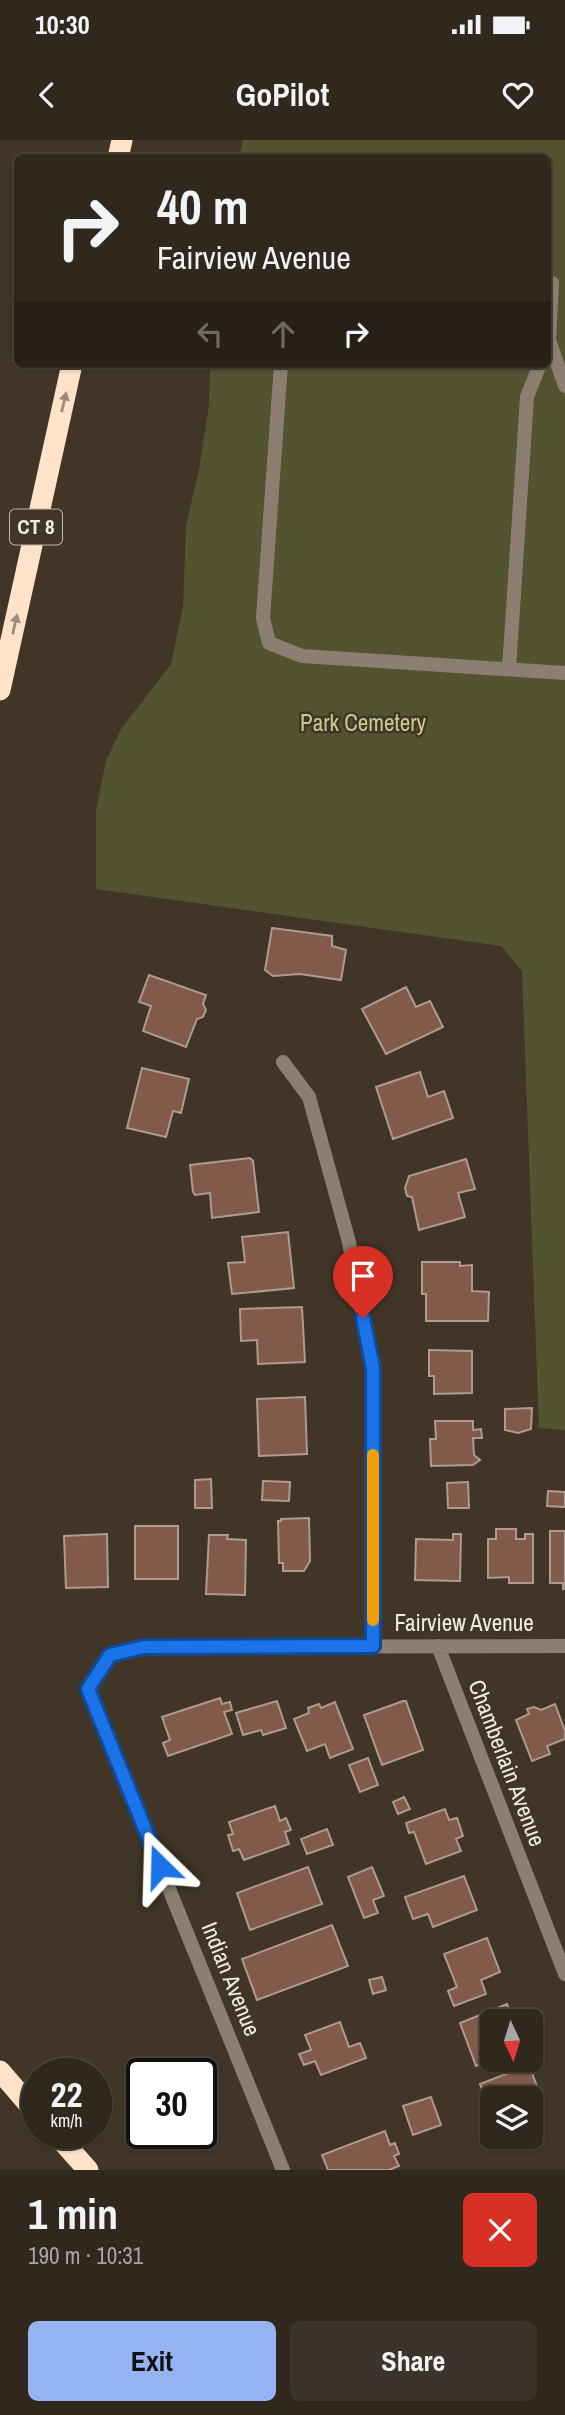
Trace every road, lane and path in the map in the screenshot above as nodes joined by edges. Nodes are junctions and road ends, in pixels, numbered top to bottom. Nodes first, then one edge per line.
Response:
1 (555, 284) edge
2 (551, 317) edge
3 (551, 349) edge
4 (71, 368) edge
5 (281, 368) edge
6 (538, 368) edge
7 (565, 386) edge
8 (509, 669) junction
9 (565, 673) edge
10 (0, 690) edge
11 (283, 1062) dead end
12 (373, 1646) junction
13 (438, 1646) junction
14 (565, 1646) edge
15 (88, 1689) joint
16 (565, 1974) edge
17 (0, 2071) edge
18 (21, 2095) edge
19 (69, 2149) edge
20 (88, 2170) edge
21 (283, 2170) edge

1 - 2 street
3 - 7 street
10 -> 4 highway, CT 8
5 - 8 street
6 - 8 street
8 - 9 street
11 - 12 street
12 - 13 street, Fairview Avenue
12 - 15 street, Fairview Avenue
13 - 14 street, Fairview Avenue
13 - 16 street, Chamberlain Avenue
15 - 21 street, Indian Avenue
17 - 18 highway
19 - 20 highway

